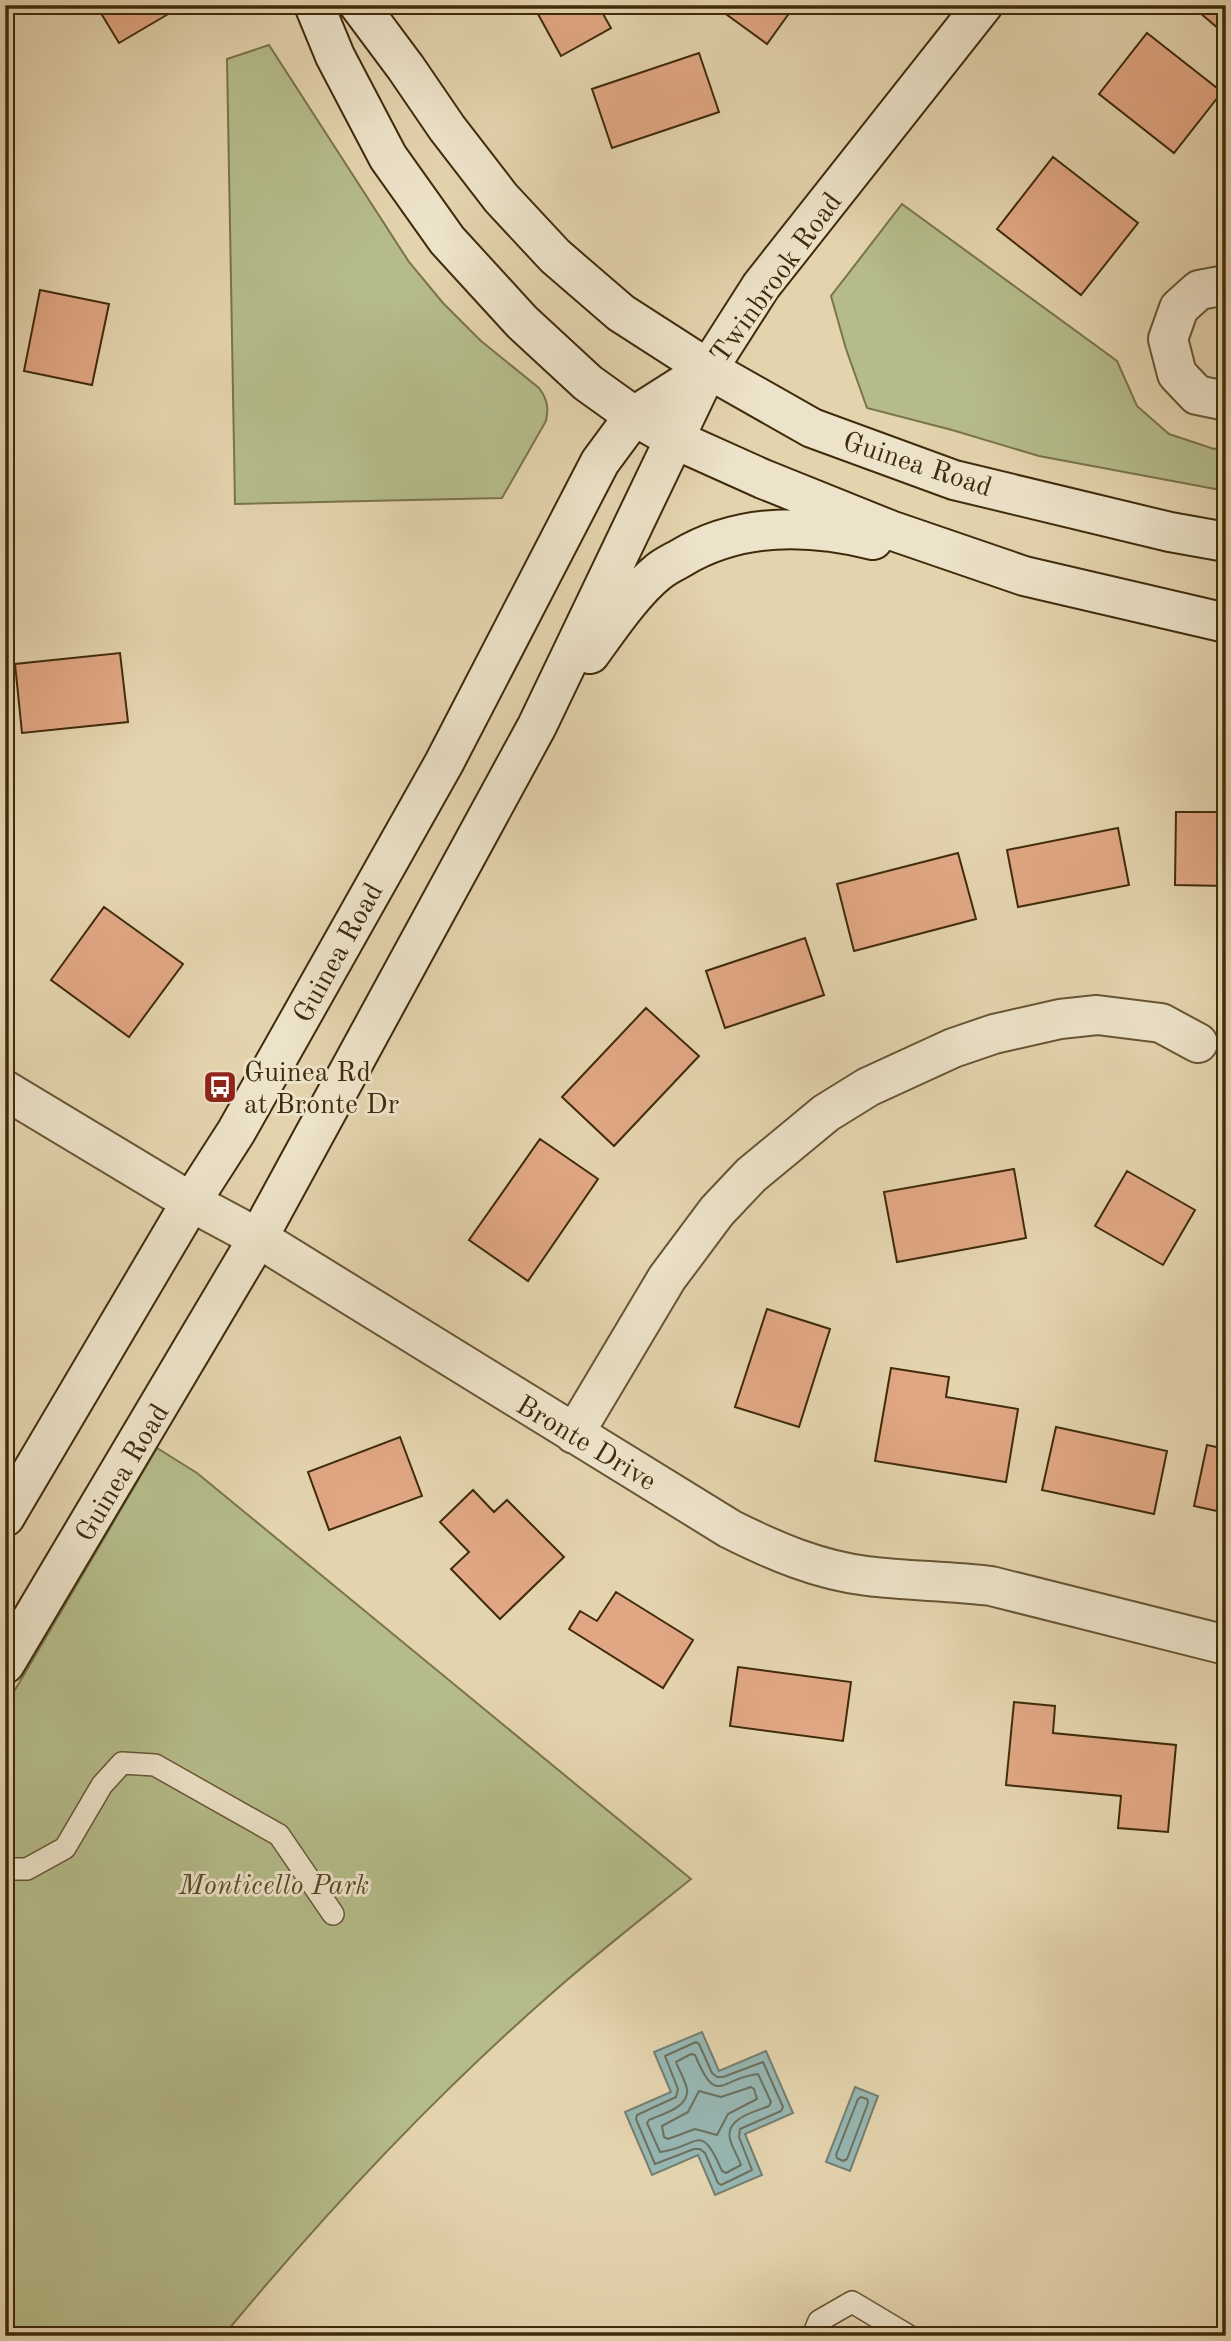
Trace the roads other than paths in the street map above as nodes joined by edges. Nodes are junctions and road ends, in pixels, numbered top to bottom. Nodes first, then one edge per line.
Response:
1 (314, 5) edge
2 (359, 5) edge
3 (983, 5) edge
4 (1226, 285) edge
5 (708, 369) junction
6 (1226, 401) edge
7 (634, 416) junction
8 (674, 439) junction
9 (1226, 542) edge
10 (1024, 576) junction
11 (1226, 623) edge
12 (537, 726) junction
13 (1198, 1042) dead end
14 (5, 1090) edge
15 (191, 1202) junction
16 (258, 1238) junction
17 (574, 1434) junction
18 (5, 1517) edge
19 (1226, 1645) edge
20 (5, 1664) edge
21 (5, 1868) edge
22 (332, 1914) dead end
23 (813, 2336) edge
24 (909, 2336) edge

1 - 7 main road
2 - 5 main road
3 - 5 main road, Twinbrook Road
4 - 6 main road
5 - 7 main road, Guinea Road
5 - 8 main road, Twinbrook Road
5 - 9 main road, Guinea Road
7 - 8 main road
7 - 15 main road, Guinea Road
8 - 10 main road
8 - 12 main road, Twinbrook Road
10 - 11 main road
10 - 12 main road
12 - 16 main road, Guinea Road
13 - 17 main road
14 - 15 main road, Bronte Drive
15 - 16 main road, Bronte Drive
15 - 18 main road, Guinea Road
16 - 17 main road, Bronte Drive
16 - 20 main road, Guinea Road
17 - 19 main road, Bronte Drive
21 - 22 lane
23 - 24 lane

